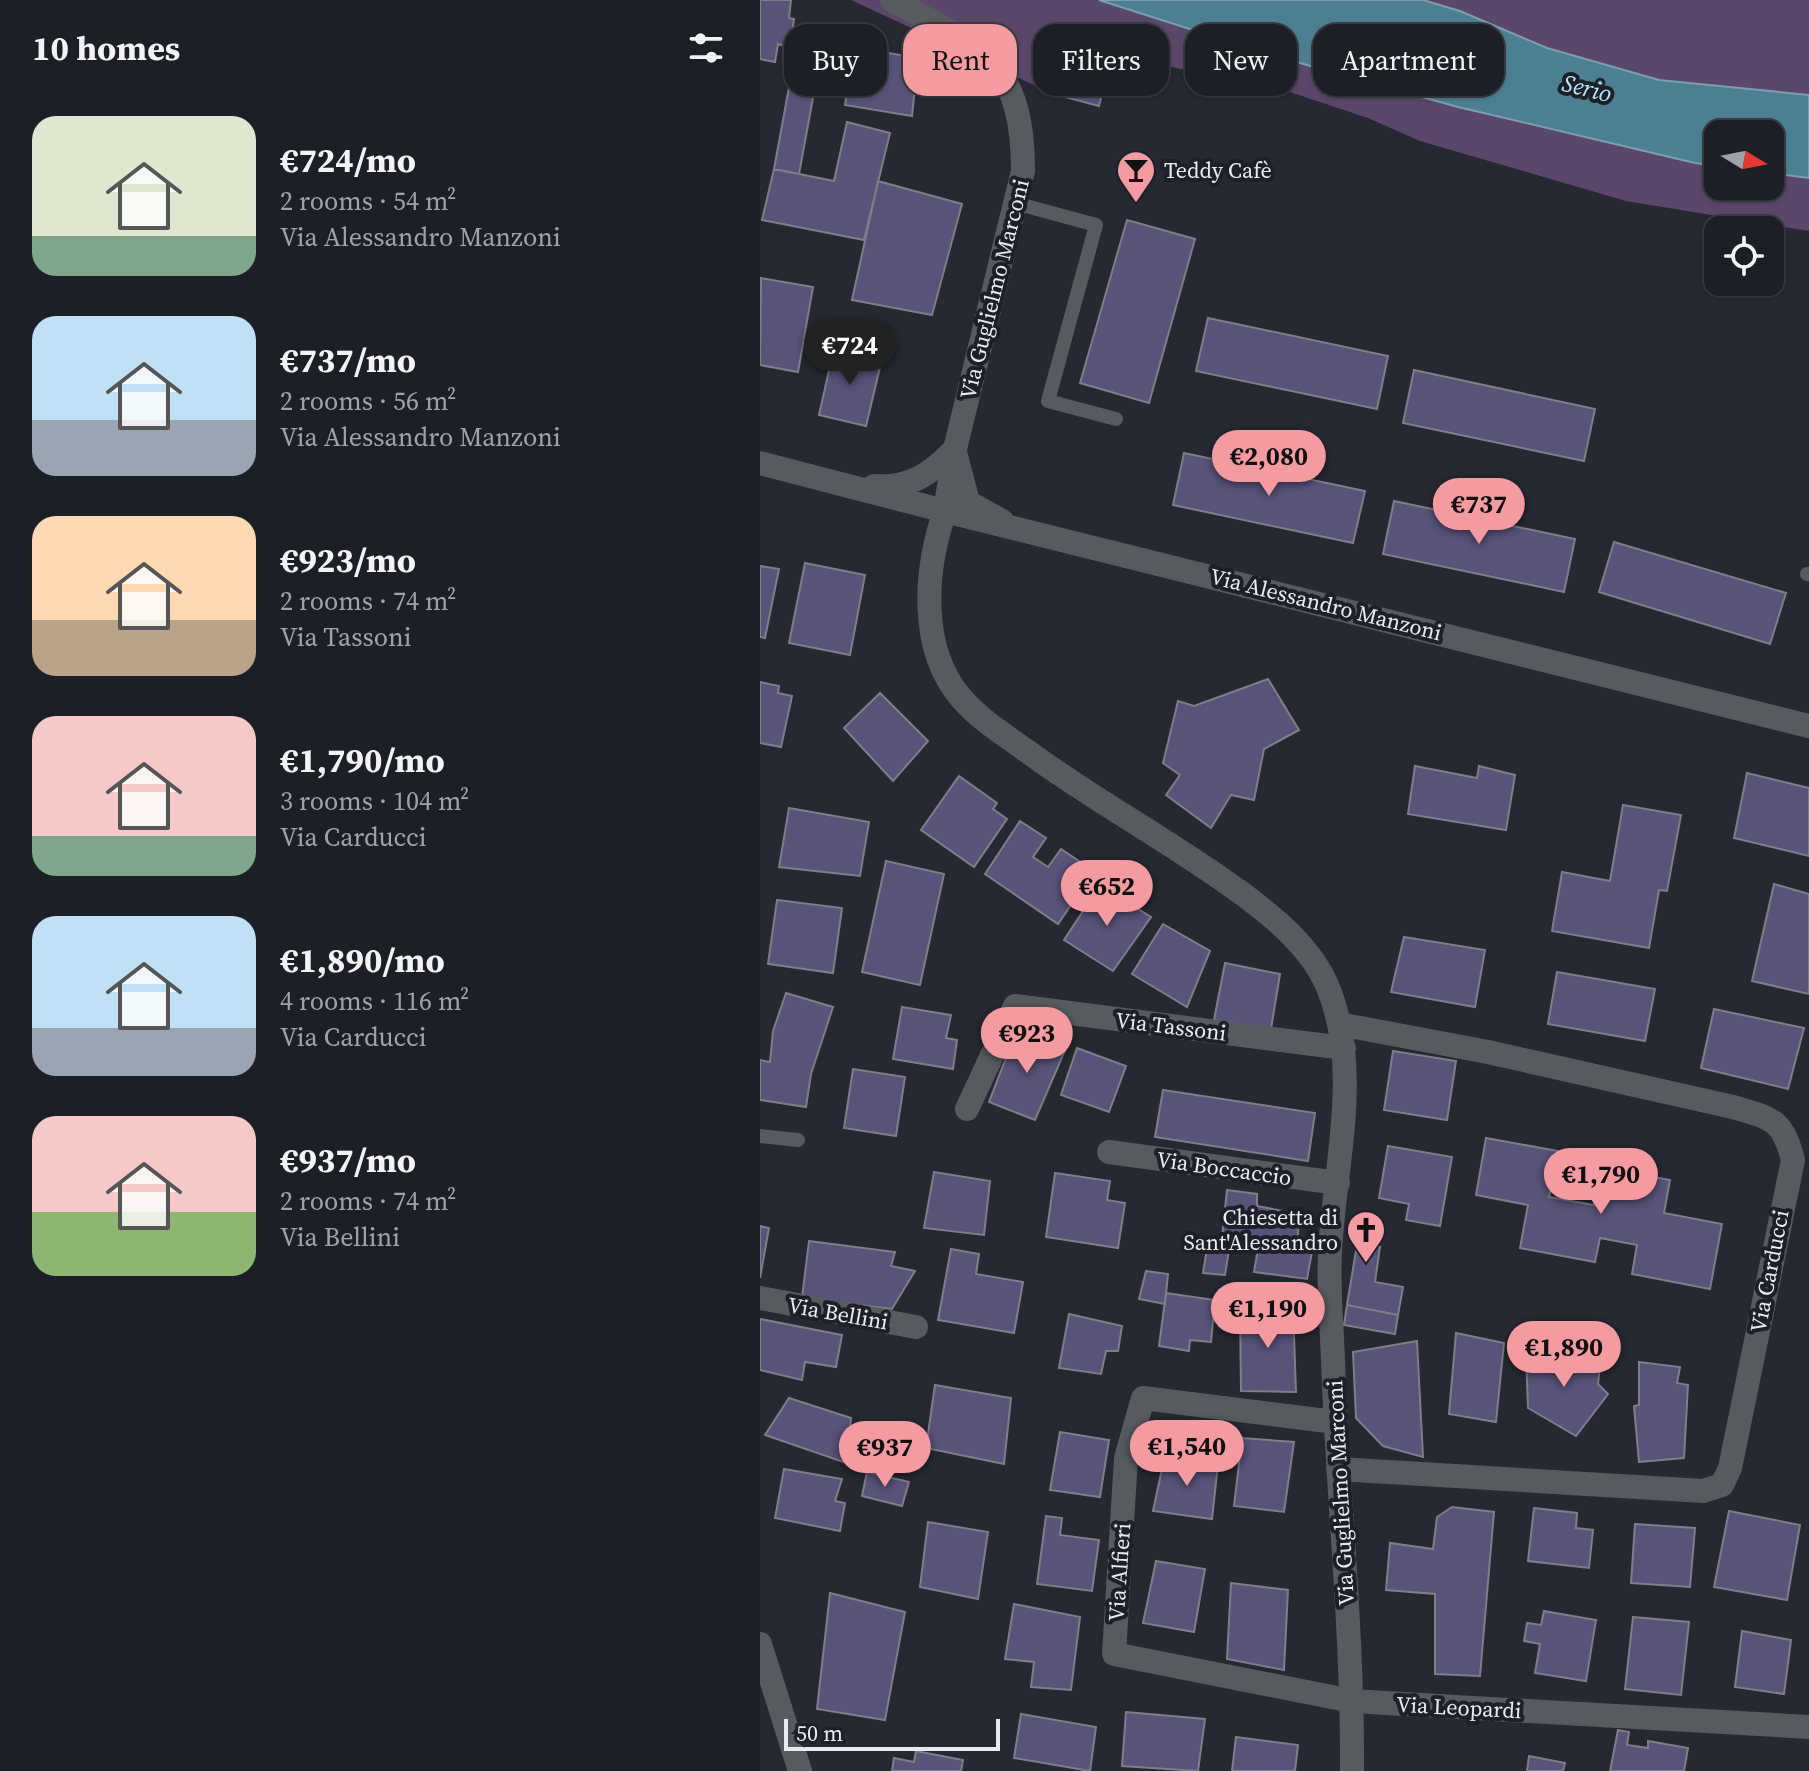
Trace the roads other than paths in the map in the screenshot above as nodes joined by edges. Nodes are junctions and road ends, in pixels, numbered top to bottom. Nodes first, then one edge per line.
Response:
1 (892, 0) edge
2 (1015, 203) junction
3 (1116, 419) dead end
4 (955, 449) junction
5 (760, 463) edge
6 (844, 484) junction
7 (945, 511) junction
8 (1009, 524) junction
9 (1809, 726) edge
10 (1339, 1024) junction
11 (1344, 1048) junction
12 (967, 1109) dead end
13 (760, 1136) edge
14 (798, 1140) dead end
15 (1109, 1152) dead end
16 (1338, 1183) junction
17 (760, 1298) edge
18 (916, 1327) dead end
19 (1335, 1422) junction
20 (1338, 1469) junction
21 (760, 1644) edge
22 (1114, 1654) joint
23 (1352, 1701) junction
24 (1809, 1727) edge
25 (800, 1771) edge
26 (1352, 1771) edge

1 - 2 street, Via Guglielmo Marconi
2 - 3 lane
2 - 4 street, Via Guglielmo Marconi
4 - 6 street, Via Alessandro Manzoni
4 - 7 street, Via Guglielmo Marconi
4 - 8 street, Via Guglielmo Marconi
5 - 6 street, Via Alessandro Manzoni
6 - 7 street, Via Alessandro Manzoni
7 - 8 street, Via Alessandro Manzoni
7 - 10 street, Via Guglielmo Marconi
8 - 9 street, Via Alessandro Manzoni
10 - 11 street, Via Guglielmo Marconi
10 - 20 street, Via Carducci
11 - 12 street, Via Tassoni
11 - 16 street, Via Guglielmo Marconi
13 - 14 lane
15 - 16 street, Via Boccaccio
16 - 19 street, Via Guglielmo Marconi
17 - 18 street, Via Bellini
19 - 20 street, Via Guglielmo Marconi
19 - 22 street, Via Alfieri
20 - 23 street, Via Guglielmo Marconi
21 - 25 street
22 - 23 street, Via Leopardi
23 - 24 street, Via Leopardi
23 - 26 street, Via Guglielmo Marconi

